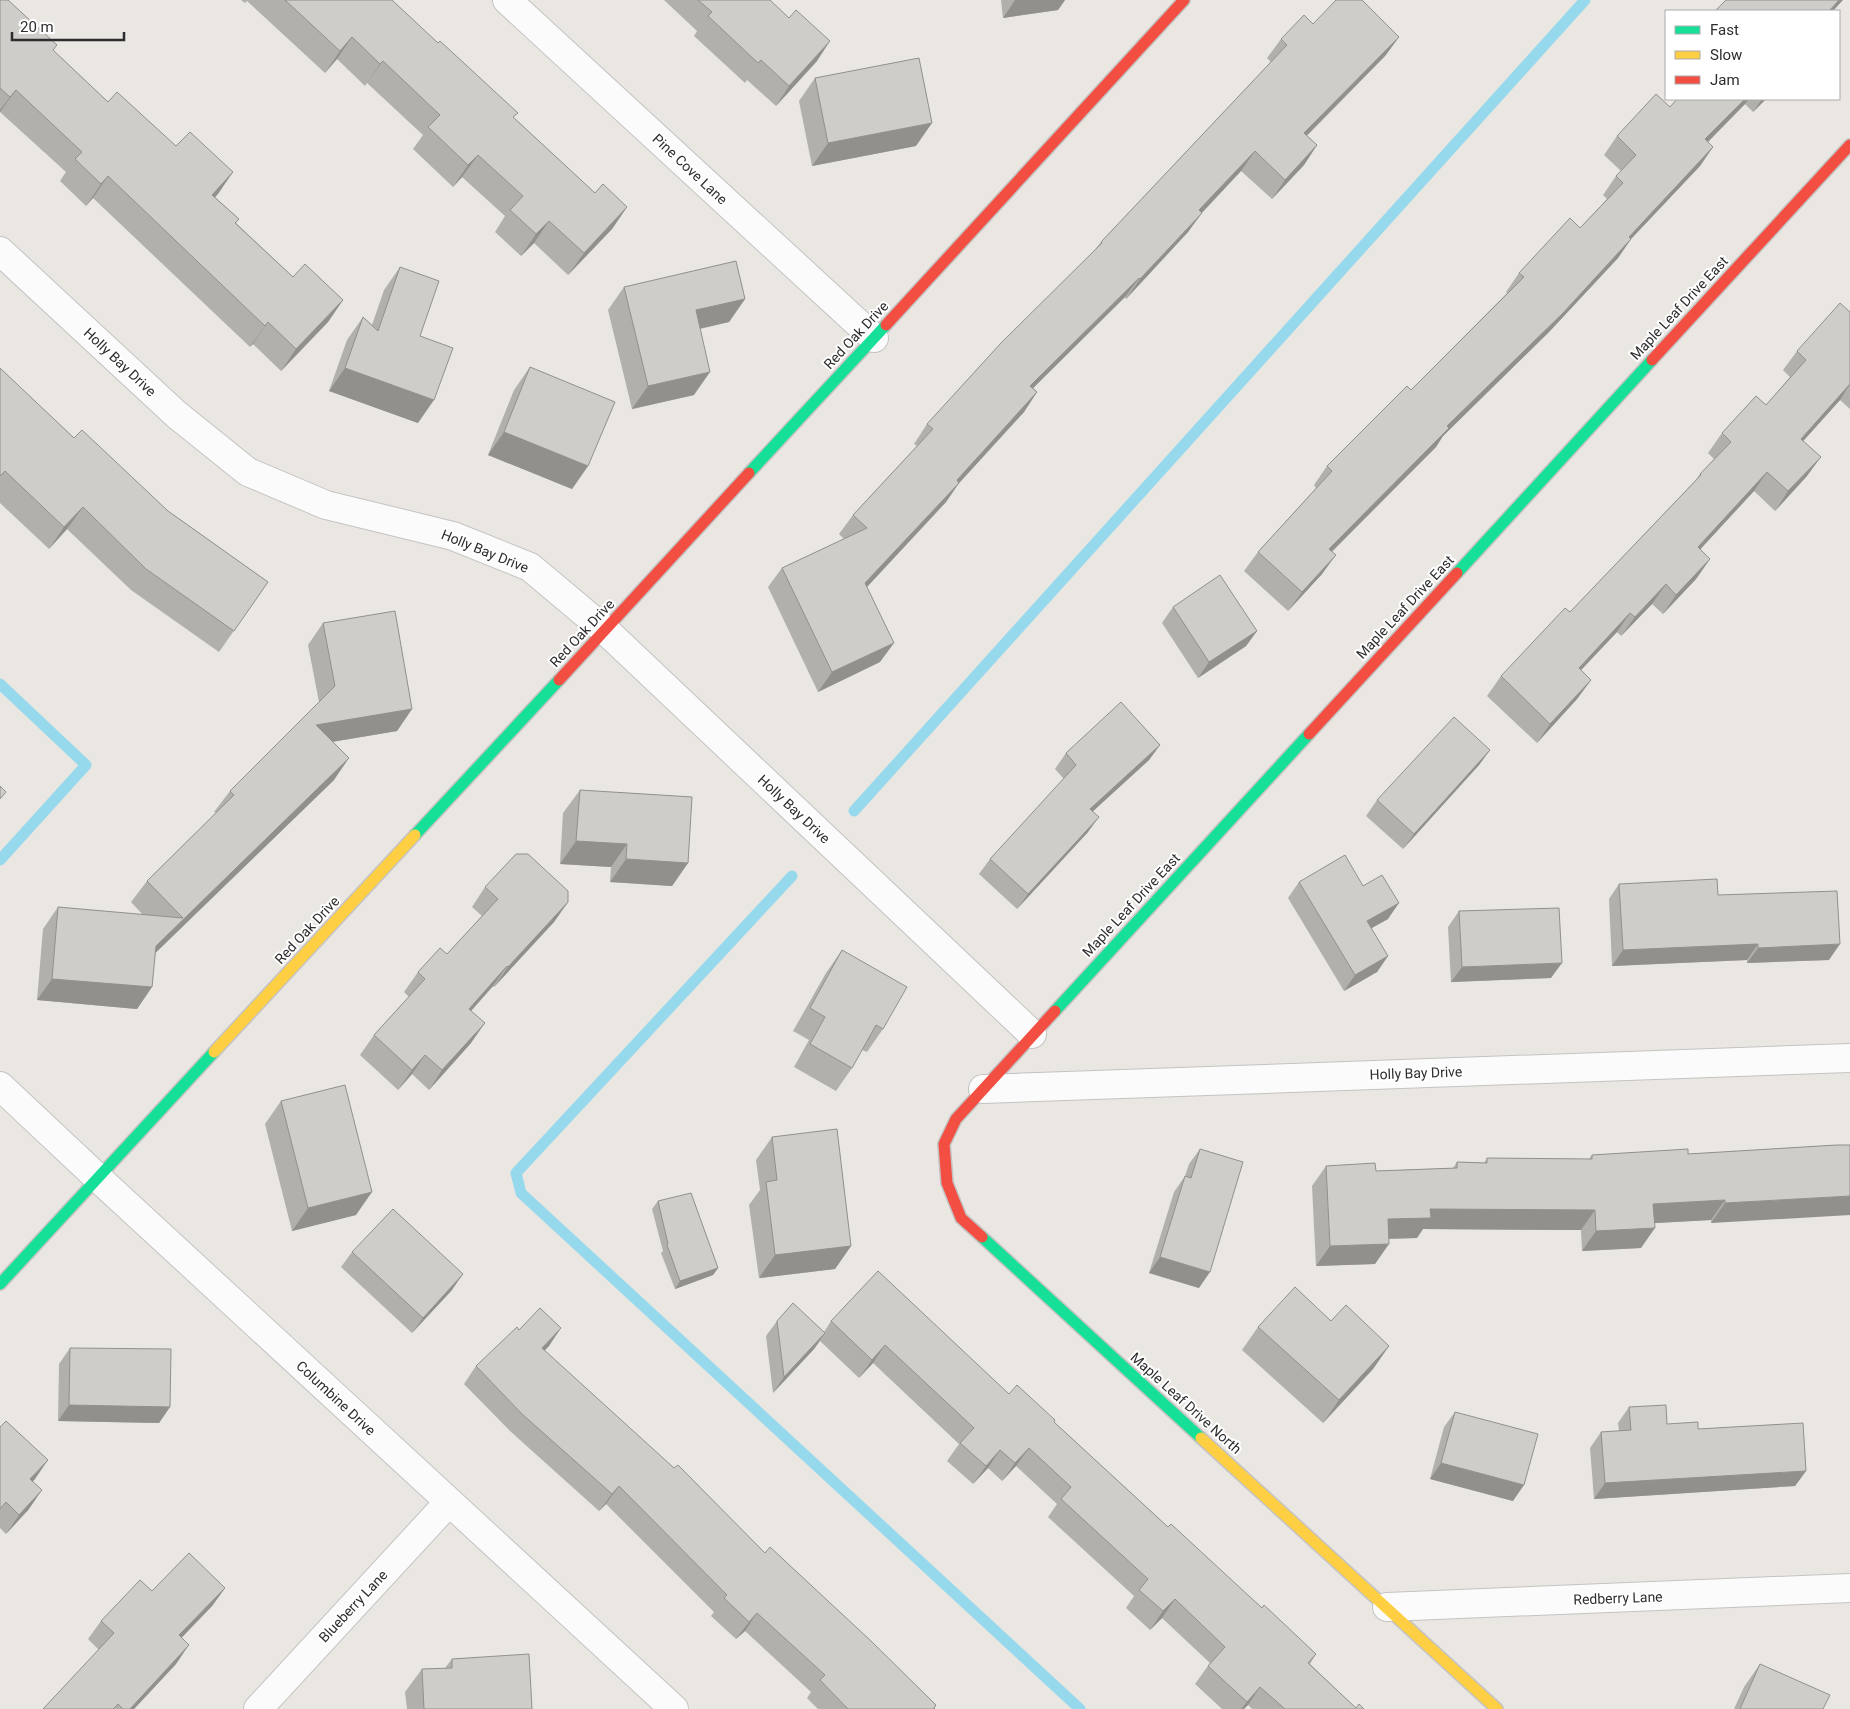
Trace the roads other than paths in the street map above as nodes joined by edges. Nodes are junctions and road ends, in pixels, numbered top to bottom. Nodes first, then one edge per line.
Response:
1 (507, 0) edge
2 (1184, 0) edge
3 (1850, 145) edge
4 (0, 252) edge
5 (874, 338) junction
6 (605, 630) junction
7 (1032, 1034) junction
8 (1850, 1058) edge
9 (0, 1086) edge
10 (983, 1089) junction
11 (98, 1178) junction
12 (0, 1284) edge
13 (449, 1502) junction
14 (1850, 1588) edge
15 (1387, 1607) junction
16 (258, 1709) edge
17 (674, 1709) edge
18 (1497, 1709) edge

1 - 5 street, Pine Cove Lane
2 - 5 street, Red Oak Drive
3 - 7 street, Maple Leaf Drive East
4 - 6 street, Holly Bay Drive
5 - 6 street, Red Oak Drive
6 - 7 street, Holly Bay Drive
6 - 11 street, Red Oak Drive
7 - 10 street, Maple Leaf Drive East
8 - 10 street, Holly Bay Drive
9 - 11 street, Columbine Drive
10 - 15 street, Maple Leaf Drive North
11 - 12 street, Red Oak Drive
11 - 13 street, Columbine Drive
13 - 16 street, Blueberry Lane
13 - 17 street, Columbine Drive
14 - 15 street, Redberry Lane
15 - 18 street, Maple Leaf Drive North

